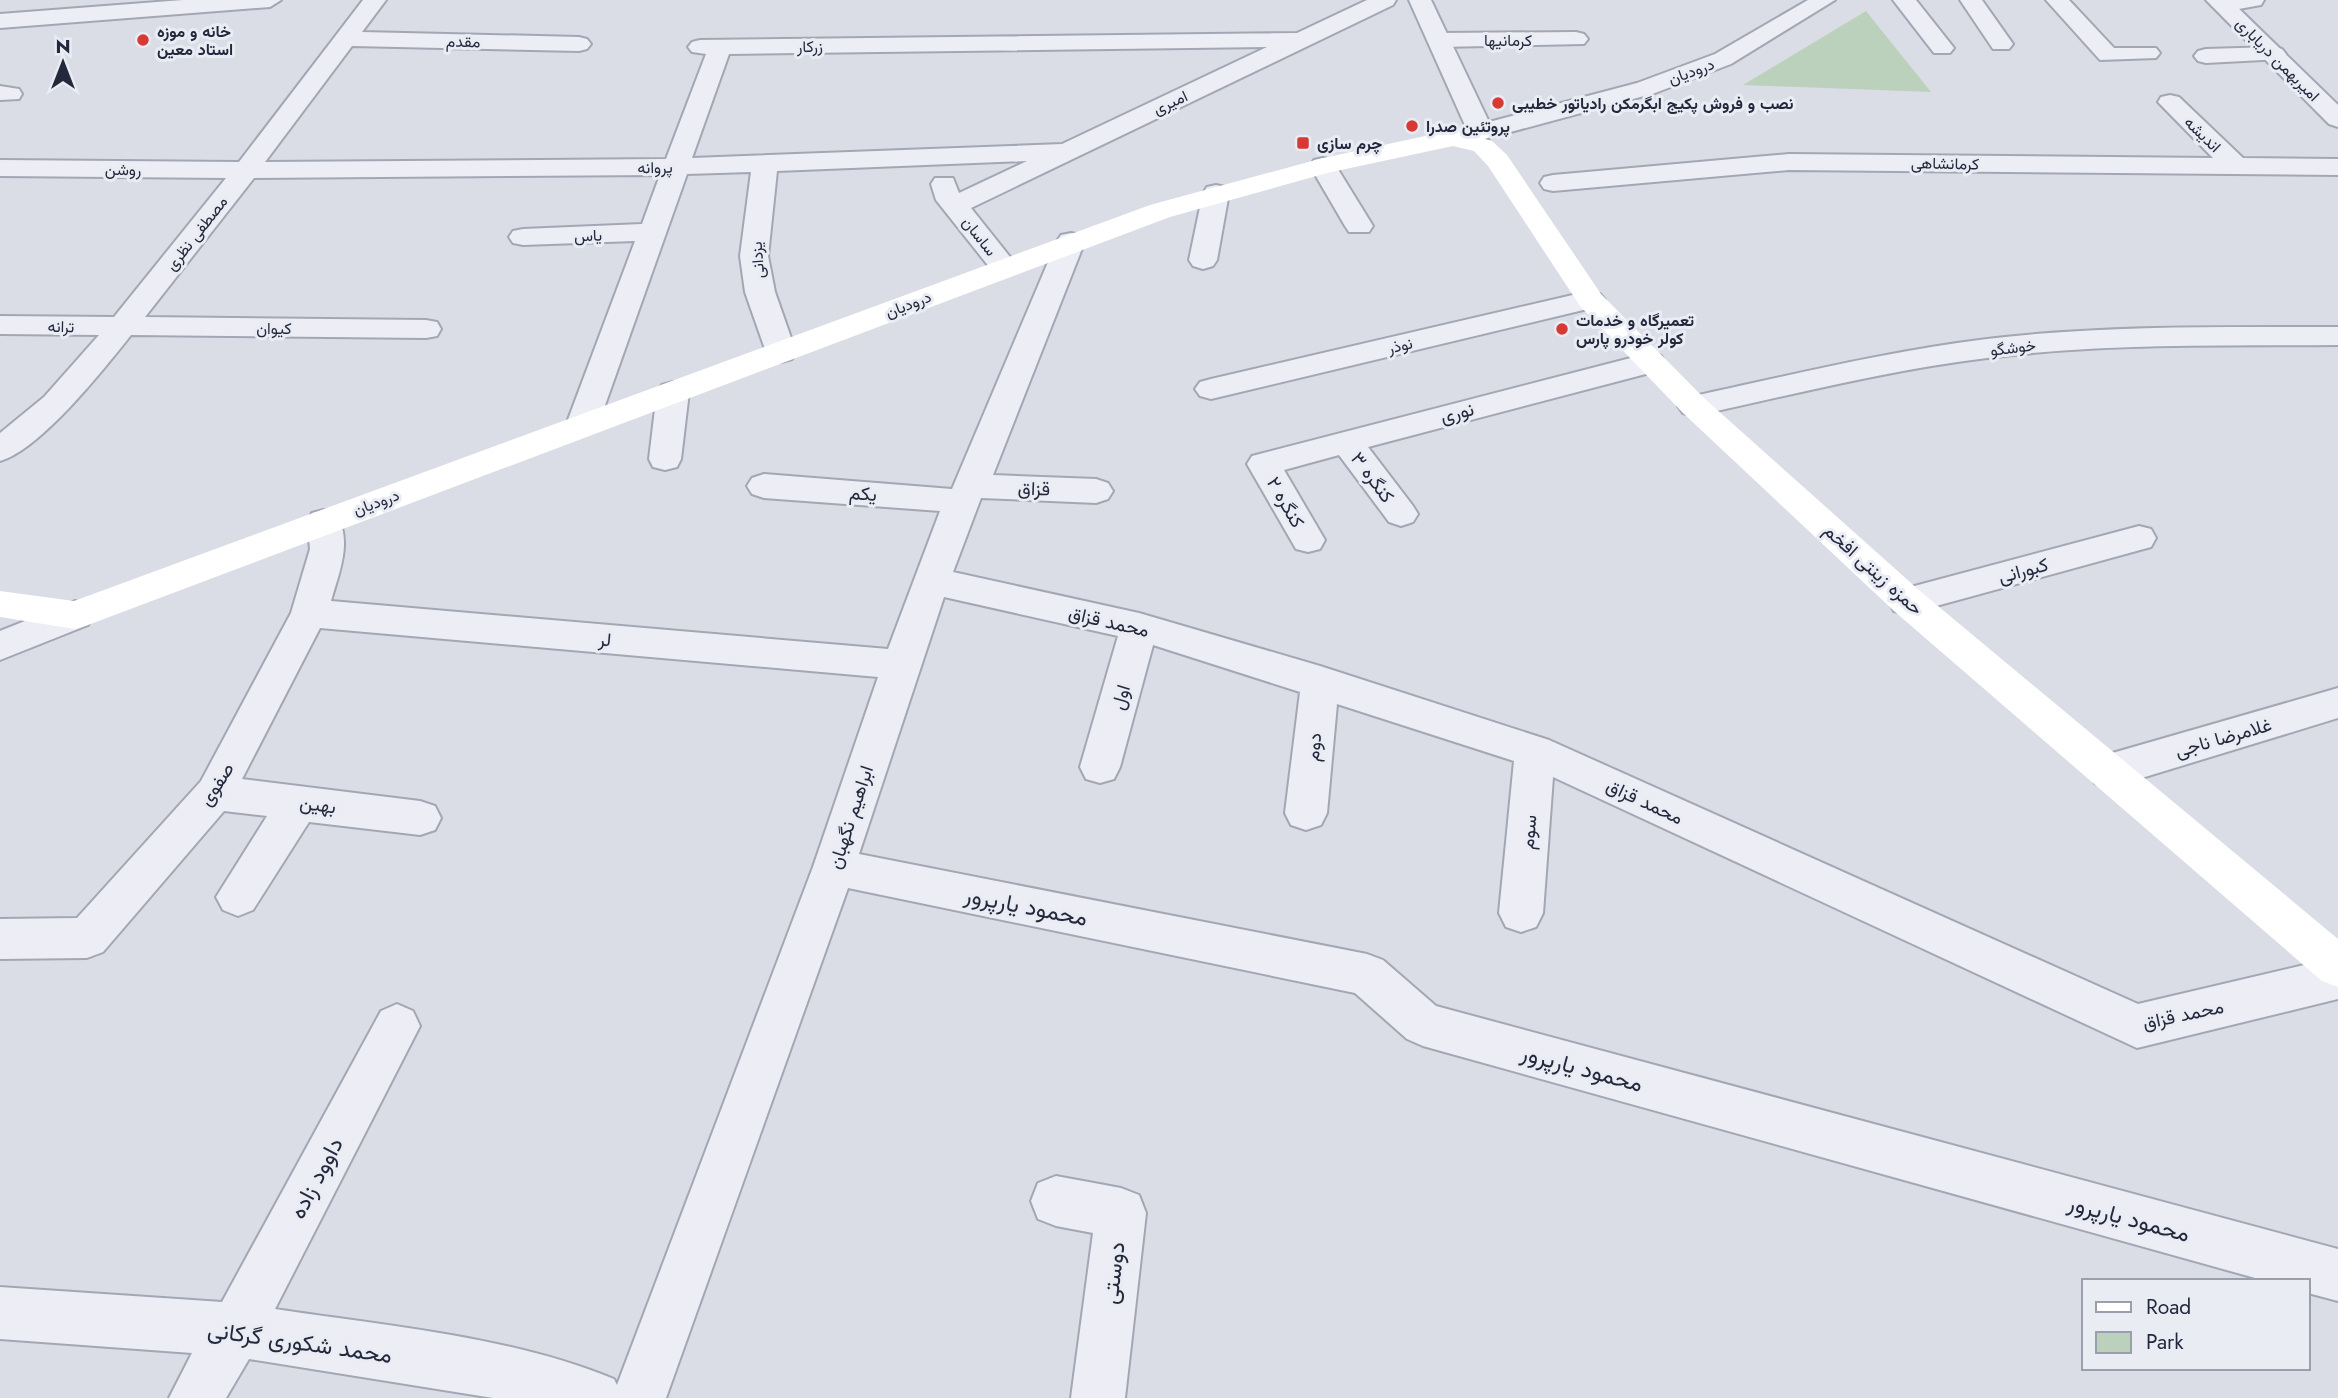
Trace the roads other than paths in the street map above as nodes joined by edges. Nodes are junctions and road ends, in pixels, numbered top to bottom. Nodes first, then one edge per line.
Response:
1 (270, 0) edge
2 (376, 0) edge
3 (1385, 0) edge
4 (1420, 0) edge
5 (1824, 0) edge
6 (1904, 0) edge
7 (1971, 0) edge
8 (2057, 0) edge
9 (2253, 0) edge
10 (2220, 2) edge
11 (88, 7) edge
12 (0, 21) edge
13 (347, 39) junction
14 (1576, 39) dead end
15 (1303, 40) junction
16 (1439, 40) junction
17 (579, 44) dead end
18 (2001, 44) dead end
19 (1942, 48) dead end
20 (2148, 53) dead end
21 (2274, 54) junction
22 (2206, 56) dead end
23 (2170, 102) dead end
24 (2335, 113) edge
25 (1467, 135) junction
26 (1064, 152) junction
27 (951, 156) junction
28 (765, 165) junction
29 (1323, 166) junction
30 (2236, 166) junction
31 (675, 167) junction
32 (2338, 167) edge
33 (0, 168) edge
34 (246, 170) junction
35 (1553, 183) dead end
36 (1216, 193) junction
37 (956, 205) junction
38 (1359, 226) dead end
39 (652, 233) junction
40 (523, 237) dead end
41 (1072, 242) junction
42 (1203, 260) dead end
43 (1004, 267) junction
44 (1590, 300) junction
45 (0, 325) edge
46 (122, 327) junction
47 (426, 329) dead end
48 (2338, 336) edge
49 (781, 352) junction
50 (1650, 362) junction
51 (1211, 390) dead end
52 (673, 393) junction
53 (1694, 406) junction
54 (582, 425) junction
55 (1346, 441) junction
56 (0, 450) edge
57 (665, 459) dead end
58 (1264, 464) joint
59 (764, 486) dead end
60 (1096, 491) dead end
61 (967, 494) junction
62 (1401, 514) dead end
63 (324, 522) junction
64 (2138, 538) dead end
65 (1308, 540) dead end
66 (932, 581) junction
67 (1907, 601) junction
68 (0, 604) edge
69 (309, 612) junction
70 (75, 615) junction
71 (1139, 627) junction
72 (0, 646) edge
73 (901, 665) junction
74 (1320, 681) junction
75 (2338, 703) edge
76 (1535, 751) junction
77 (1100, 768) dead end
78 (2109, 771) junction
79 (215, 793) junction
80 (300, 801) junction
81 (1306, 813) dead end
82 (420, 818) dead end
83 (834, 867) junction
84 (238, 897) dead end
85 (1521, 913) dead end
86 (0, 939) edge
87 (2338, 967) edge
88 (2338, 978) edge
89 (397, 1026) dead end
90 (1056, 1201) dead end
91 (2338, 1275) edge
92 (0, 1313) edge
93 (236, 1330) junction
94 (475, 1383) edge
95 (196, 1398) edge
96 (595, 1398) edge
97 (639, 1398) edge
98 (1098, 1398) edge

1 - 11 street
2 - 13 street, مصطفی نظری
3 - 15 street, امیری
4 - 16 street
5 - 25 street, درودیان
6 - 19 street
7 - 18 street
8 - 20 street
9 - 10 street
10 - 21 street, امیربهمن دریاباری
11 - 12 street
13 - 17 street, مقدم
13 - 34 street, مصطفی نظری
14 - 16 street, کرمانیها
15 - 26 street, امیری
15 - 31 street, زرکار
16 - 25 street
21 - 22 street
21 - 24 street, امیربهمن دریاباری
23 - 30 street, اندیشه
25 - 29 main road, درودیان
25 - 44 main road, حمزه زینتی افخم
26 - 27 street, پروانه
26 - 37 street, امیری
27 - 28 street, پروانه
27 - 37 street
28 - 31 street, پروانه
28 - 49 street, یزدانی
29 - 36 main road, درودیان
29 - 38 street
30 - 32 street, کرمانشاهی
30 - 35 street, کرمانشاهی
31 - 34 street, پروانه
31 - 39 street, زرکار
33 - 34 street, روشن
34 - 46 street, مصطفی نظری
36 - 41 main road, درودیان
36 - 42 street
37 - 43 street, ساسان
39 - 40 street, یاس
39 - 54 street, زرکار
41 - 43 main road, درودیان
41 - 61 street, ابراهیم نگهبان
43 - 49 main road, درودیان
44 - 50 main road, حمزه زینتی افخم
44 - 51 street, نوذر
45 - 46 street, ترانه
46 - 47 street, کیوان
46 - 56 street, مصطفی نظری
48 - 53 street, خوشگو
49 - 52 main road, درودیان
50 - 53 main road, حمزه زینتی افخم
50 - 55 street, نوری
52 - 54 main road, درودیان
52 - 57 street
53 - 67 main road, حمزه زینتی افخم
54 - 63 main road, درودیان
55 - 58 street, نوری
55 - 62 street, کنگره ۳
58 - 65 street, کنگره ۲
59 - 61 street, یکم
60 - 61 street, قزاق
61 - 66 street, ابراهیم نگهبان
63 - 69 street, صفوی
63 - 70 main road, درودیان
64 - 67 street, کبورانی
66 - 71 street, محمد قزاق
66 - 73 street, ابراهیم نگهبان
67 - 78 main road, حمزه زینتی افخم
68 - 70 main road
69 - 73 street, لر
69 - 79 street, صفوی
70 - 72 street, درودیان
71 - 74 street, محمد قزاق
71 - 77 street, اول
73 - 83 street, ابراهیم نگهبان
74 - 76 street, محمد قزاق
74 - 81 street, دوم
75 - 78 street, غلامرضا ناجی
76 - 85 street, سوم
76 - 88 street, محمد قزاق
78 - 87 main road, حمزه زینتی افخم
79 - 80 street, بهین
79 - 86 street, صفوی
80 - 82 street, بهین
80 - 84 street
83 - 91 street, محمود یارپرور
83 - 97 street, ابراهیم نگهبان
89 - 93 street, داوود زاده
90 - 98 street, دوستی
92 - 93 street, محمد شکوری گرکانی
93 - 94 street, محمد شکوری گرکانی
93 - 95 street, داوود زاده
94 - 96 street, محمد شکوری گرکانی

